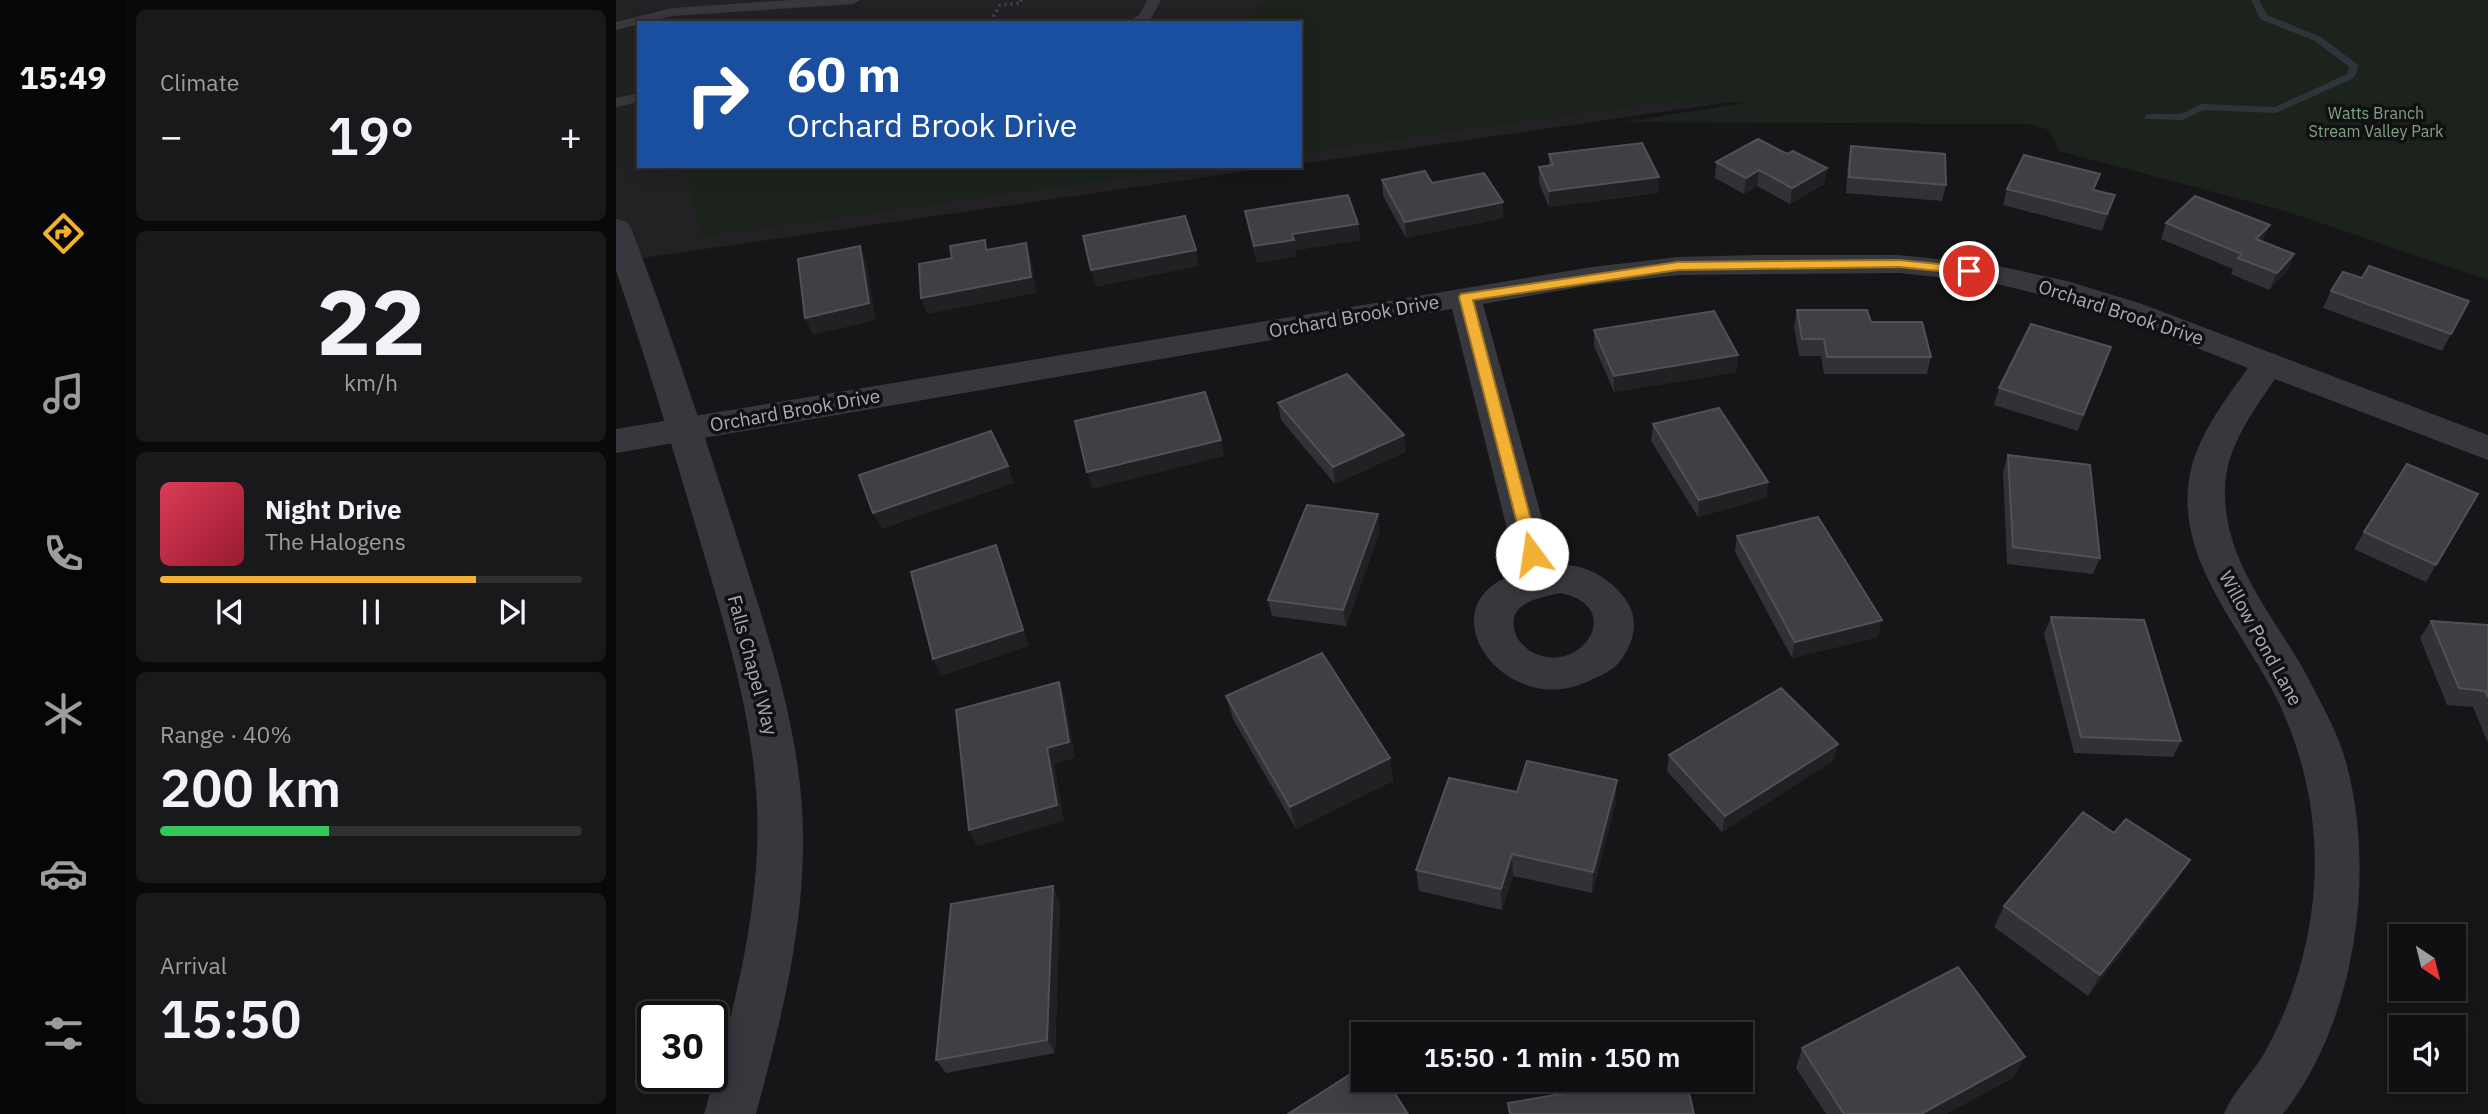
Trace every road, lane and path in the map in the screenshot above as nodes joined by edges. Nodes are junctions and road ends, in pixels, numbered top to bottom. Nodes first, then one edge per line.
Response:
1 (853, 0) edge
2 (1021, 0) edge
3 (1154, 0) edge
4 (994, 21) edge
5 (1138, 21) edge
6 (616, 26) edge
7 (637, 98) edge
8 (616, 103) edge
9 (616, 228) edge
10 (1465, 297) junction
11 (2268, 364) junction
12 (685, 429) junction
13 (616, 441) edge
14 (2488, 448) edge
15 (1539, 580) dead end
16 (730, 1114) edge
17 (2250, 1114) edge

1 - 6 lane
2 - 4 path
3 - 5 lane
7 - 8 lane
9 - 12 street, Falls Chapel Way
10 - 11 street, Orchard Brook Drive
10 - 12 street, Orchard Brook Drive
10 - 15 street
11 - 14 street, Orchard Brook Drive
11 - 17 street, Willow Pond Lane
12 - 13 street, Orchard Brook Drive
12 - 16 street, Falls Chapel Way

